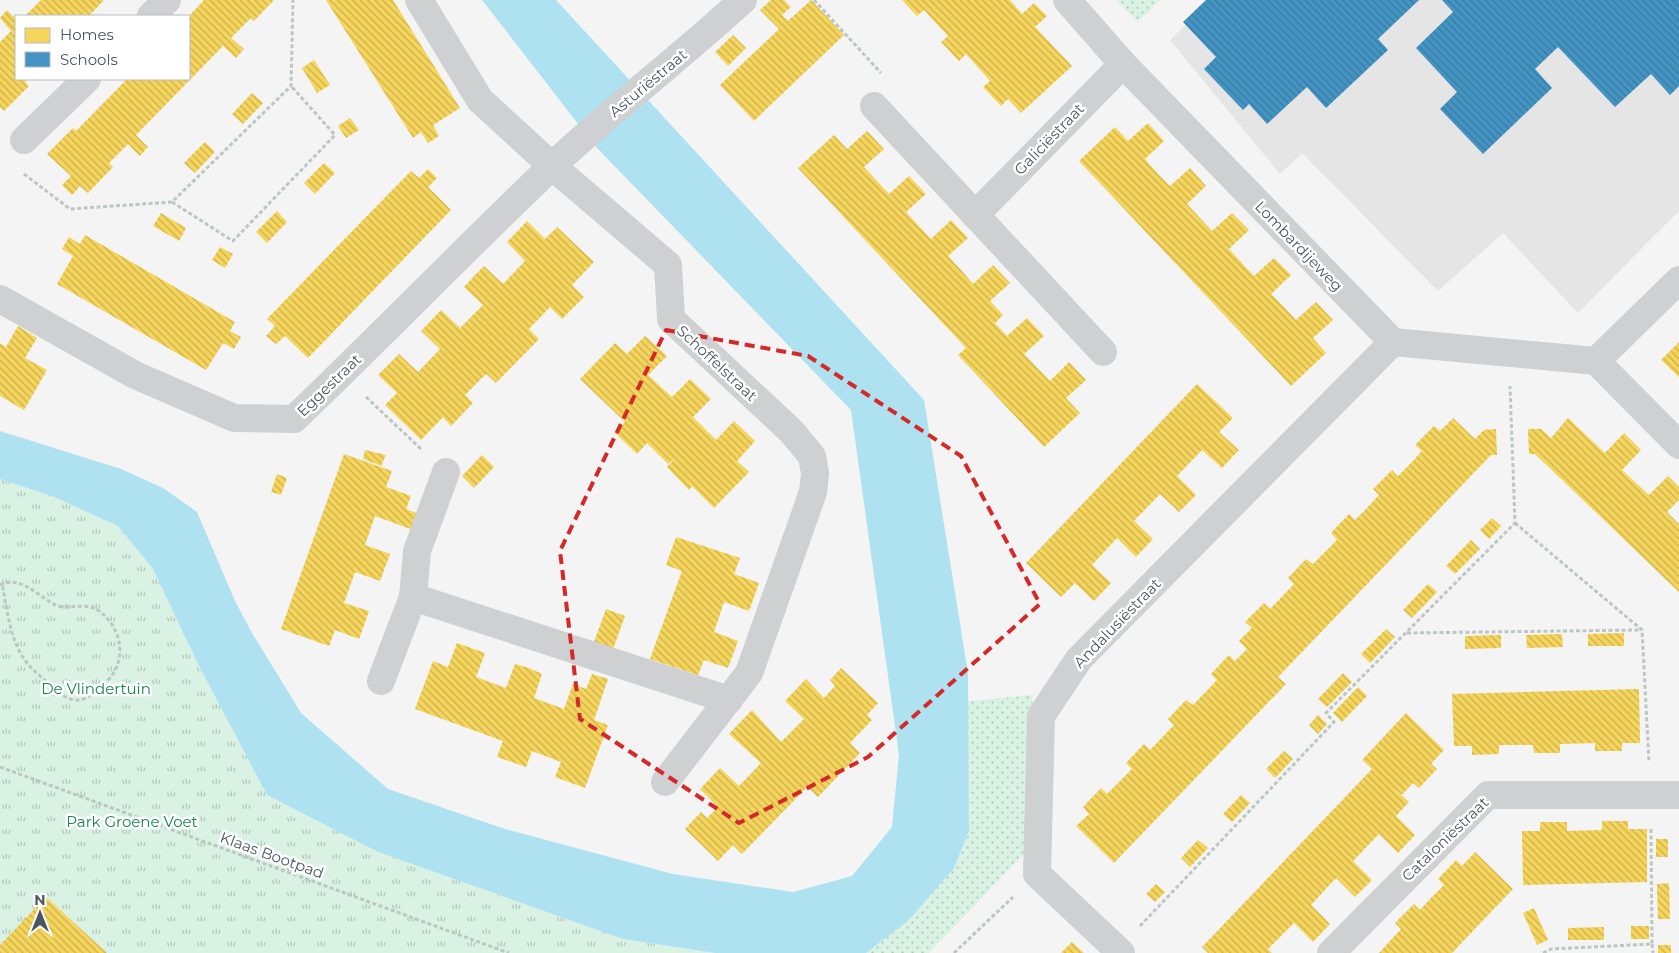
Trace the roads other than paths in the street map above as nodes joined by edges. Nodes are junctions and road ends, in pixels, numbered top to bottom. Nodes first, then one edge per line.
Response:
1 (167, 0) edge
2 (418, 0) edge
3 (743, 0) edge
4 (1067, 0) edge
5 (152, 15) edge
6 (1122, 64) junction
7 (86, 80) edge
8 (874, 106) road end
9 (24, 140) dead end
10 (552, 166) junction
11 (975, 215) junction
12 (1679, 280) edge
13 (0, 299) edge
14 (1393, 342) junction
15 (1103, 352) dead end
16 (1596, 361) junction
17 (1679, 445) edge
18 (446, 472) road end
19 (413, 598) junction
20 (381, 681) dead end
21 (729, 700) junction
22 (665, 782) dead end
23 (1679, 795) edge
24 (1119, 951) edge
25 (1331, 953) edge

1 - 5 street
2 - 10 street, Schoffelstraat
3 - 10 street, Asturiëstraat
4 - 6 street, Lombardijeweg
6 - 11 street, Galiciëstraat
6 - 14 street, Lombardijeweg
7 - 9 street
8 - 11 street
10 - 13 street, Eggestraat
10 - 21 street, Schoffelstraat
11 - 15 street
12 - 16 street
14 - 16 street
14 - 24 street, Andalusiëstraat
16 - 17 street
18 - 19 street
19 - 20 street
19 - 21 street
21 - 22 street, Schoffelstraat
23 - 25 street, Cataloniëstraat

